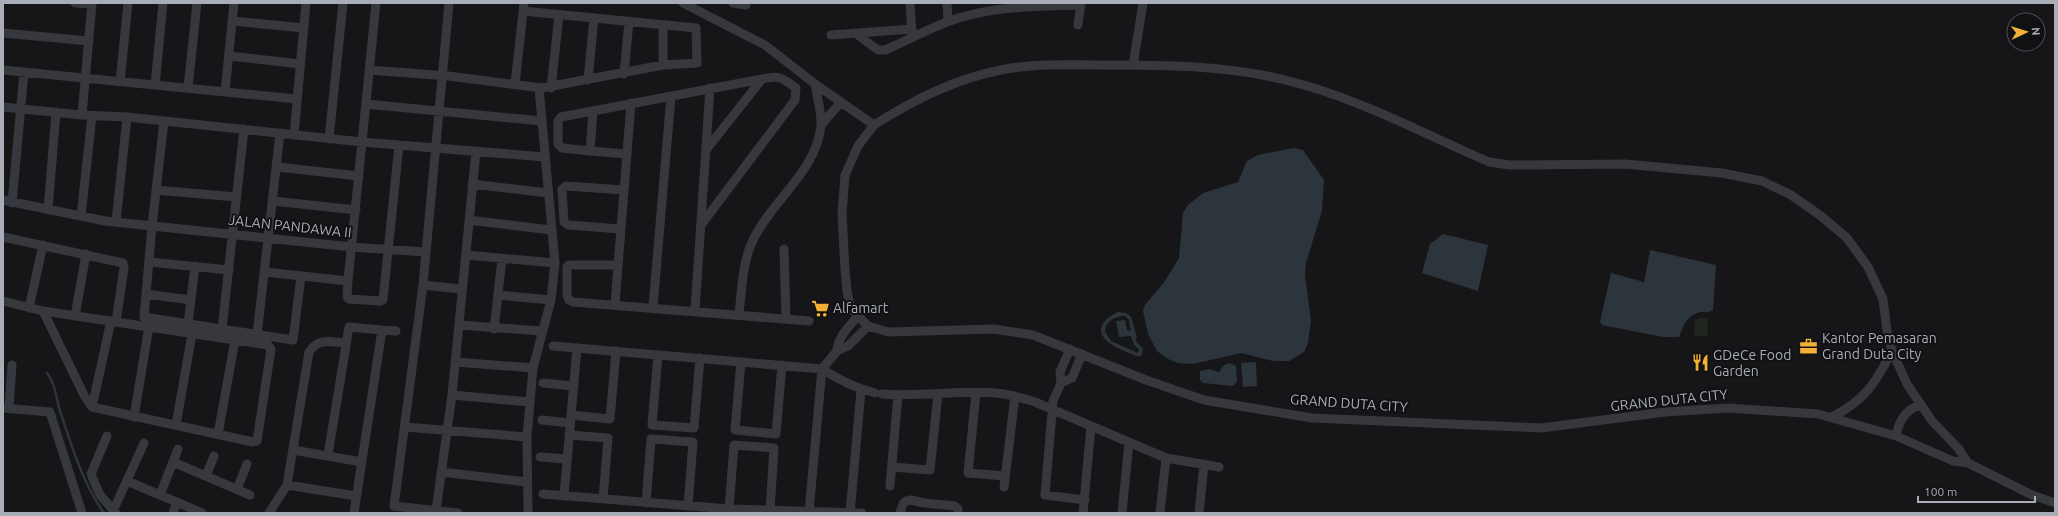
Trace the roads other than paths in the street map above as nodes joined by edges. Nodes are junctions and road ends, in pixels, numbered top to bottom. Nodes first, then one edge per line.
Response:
1 (74, 3) edge
2 (128, 3) edge
3 (163, 3) edge
4 (197, 3) edge
5 (234, 3) edge
6 (306, 3) edge
7 (343, 3) edge
8 (376, 3) edge
9 (449, 3) edge
10 (734, 3) edge
11 (910, 3) edge
12 (947, 3) edge
13 (985, 3) edge
14 (1143, 3) edge
15 (92, 4) edge
16 (687, 4) edge
17 (1069, 4) edge
18 (1081, 4) edge
19 (746, 5) dead end
20 (1026, 5) edge
21 (524, 7) edge
22 (986, 13) junction
23 (559, 16) junction
24 (594, 18) junction
25 (232, 21) junction
26 (629, 21) junction
27 (948, 22) junction
28 (1078, 25) dead end
29 (663, 26) junction
30 (304, 28) junction
31 (3, 33) edge
32 (855, 33) junction
33 (912, 33) junction
34 (831, 35) dead end
35 (89, 41) junction
36 (229, 56) junction
37 (300, 64) junction
38 (663, 65) junction
39 (1133, 65) junction
40 (3, 70) edge
41 (369, 70) junction
42 (24, 72) junction
43 (624, 74) junction
44 (444, 75) junction
45 (85, 78) junction
46 (762, 78) junction
47 (588, 80) junction
48 (120, 82) junction
49 (515, 84) junction
50 (816, 84) junction
51 (154, 85) junction
52 (188, 88) junction
53 (539, 88) junction
54 (550, 88) junction
55 (710, 88) junction
56 (224, 92) junction
57 (671, 96) junction
58 (297, 99) junction
59 (841, 102) junction
60 (631, 103) junction
61 (366, 104) junction
62 (3, 107) edge
63 (20, 109) junction
64 (439, 111) junction
65 (593, 111) junction
66 (56, 112) junction
67 (82, 115) junction
68 (92, 116) junction
69 (127, 117) junction
70 (164, 121) junction
71 (542, 121) junction
72 (821, 125) junction
73 (874, 125) junction
74 (244, 129) junction
75 (280, 133) junction
76 (294, 135) junction
77 (329, 138) junction
78 (362, 142) junction
79 (399, 145) junction
80 (436, 149) junction
81 (706, 150) junction
82 (476, 151) junction
83 (590, 151) junction
84 (626, 154) junction
85 (545, 157) junction
86 (276, 167) junction
87 (359, 176) junction
88 (472, 184) junction
89 (156, 190) junction
90 (623, 190) junction
91 (548, 193) junction
92 (236, 198) junction
93 (273, 201) junction
94 (7, 202) edge
95 (48, 210) junction
96 (356, 210) junction
97 (81, 216) junction
98 (470, 220) junction
99 (116, 222) junction
100 (702, 225) junction
101 (152, 226) junction
102 (620, 229) junction
103 (551, 230) junction
104 (232, 234) junction
105 (269, 238) junction
106 (4, 240) edge
107 (43, 245) junction
108 (352, 247) junction
109 (784, 249) dead end
110 (389, 250) junction
111 (426, 252) junction
112 (86, 254) junction
113 (466, 255) junction
114 (502, 260) junction
115 (149, 262) junction
116 (555, 263) junction
117 (618, 265) junction
118 (195, 266) junction
119 (229, 270) junction
120 (265, 272) junction
121 (301, 276) junction
122 (348, 281) junction
123 (423, 285) junction
124 (461, 289) junction
125 (146, 294) junction
126 (498, 295) junction
127 (191, 300) junction
128 (551, 300) junction
129 (3, 301) edge
130 (615, 304) junction
131 (653, 307) junction
132 (29, 308) junction
133 (694, 310) junction
134 (43, 311) junction
135 (739, 314) junction
136 (75, 316) junction
137 (858, 316) junction
138 (786, 318) junction
139 (809, 321) dead end
140 (114, 322) junction
141 (188, 324) junction
142 (459, 325) junction
143 (149, 326) junction
144 (868, 326) junction
145 (222, 329) junction
146 (494, 329) junction
147 (382, 330) junction
148 (396, 331) dead end
149 (541, 331) junction
150 (192, 334) junction
151 (257, 335) junction
152 (235, 340) junction
153 (346, 343) junction
154 (553, 346) dead end
155 (577, 348) junction
156 (1070, 349) junction
157 (616, 351) junction
158 (837, 351) junction
159 (1892, 351) junction
160 (1082, 354) junction
161 (658, 355) junction
162 (700, 358) junction
163 (455, 362) junction
164 (741, 362) junction
165 (12, 365) dead end
166 (782, 365) junction
167 (533, 368) junction
168 (822, 369) junction
169 (543, 383) dead end
170 (1061, 383) junction
171 (574, 386) junction
172 (861, 390) junction
173 (976, 393) junction
174 (938, 394) junction
175 (452, 395) junction
176 (898, 395) junction
177 (1015, 396) junction
178 (530, 402) junction
179 (1920, 405) junction
180 (92, 407) junction
181 (6, 408) edge
182 (1053, 409) junction
183 (134, 417) junction
184 (1832, 417) junction
185 (571, 419) junction
186 (542, 420) dead end
187 (176, 425) junction
188 (405, 426) junction
189 (1091, 426) junction
190 (447, 430) junction
191 (218, 434) junction
192 (569, 435) junction
193 (107, 436) dead end
194 (1896, 436) junction
195 (527, 437) junction
196 (1129, 442) junction
197 (144, 443) dead end
198 (178, 449) dead end
199 (293, 450) junction
200 (328, 455) junction
201 (214, 456) dead end
202 (540, 457) dead end
203 (1166, 458) junction
204 (567, 459) junction
205 (173, 462) junction
206 (362, 462) junction
207 (1968, 463) junction
208 (247, 464) dead end
209 (1204, 464) junction
210 (892, 467) junction
211 (1219, 467) dead end
212 (441, 472) junction
213 (206, 476) junction
214 (1005, 476) junction
215 (127, 480) junction
216 (527, 482) junction
217 (287, 485) junction
218 (890, 486) dead end
219 (1004, 487) dead end
220 (237, 490) junction
221 (543, 494) dead end
222 (160, 495) junction
223 (250, 495) dead end
224 (356, 496) junction
225 (564, 496) junction
226 (603, 499) junction
227 (1085, 500) junction
228 (177, 502) junction
229 (2055, 503) edge
230 (646, 504) junction
231 (688, 506) junction
232 (729, 509) junction
233 (393, 510) edge
234 (436, 511) junction
235 (770, 511) junction
236 (114, 512) edge
237 (809, 512) edge
238 (82, 513) edge
239 (173, 513) edge
240 (202, 513) edge
241 (269, 513) edge
242 (354, 513) edge
243 (458, 513) edge
244 (528, 513) edge
245 (850, 513) edge
246 (862, 513) edge
247 (900, 513) edge
248 (958, 513) edge
249 (1083, 513) edge
250 (1122, 513) edge
251 (1160, 513) edge
252 (1199, 513) edge

1 - 15 street
2 - 48 street
3 - 51 street
4 - 52 street
5 - 25 street
6 - 30 street
7 - 77 street
8 - 41 street
9 - 44 street
10 - 19 street
11 - 33 street
12 - 27 street
13 - 22 street
14 - 39 street
15 - 35 street
16 - 50 street
17 - 18 street
17 - 20 street
18 - 28 street
20 - 22 street
21 - 23 street
21 - 49 street
22 - 27 street
23 - 24 street
23 - 54 street
24 - 26 street
24 - 47 street
25 - 30 street
25 - 36 street
26 - 29 street
26 - 43 street
27 - 33 street
29 - 38 street
29 - 38 street
30 - 37 street
31 - 35 street
32 - 33 street
32 - 33 street
32 - 34 street
35 - 45 street
36 - 37 street
36 - 56 street
37 - 58 street
38 - 43 street
39 - 73 street
39 - 159 street
40 - 42 street
41 - 44 street
41 - 61 street
42 - 45 street
42 - 63 street
43 - 47 street
44 - 49 street
44 - 64 street
45 - 48 street
45 - 67 street
46 - 55 street
46 - 81 street
46 - 100 street
47 - 54 street
48 - 51 street
49 - 53 street
50 - 59 street
50 - 72 street
51 - 52 street
52 - 56 street
53 - 54 street
53 - 71 street
55 - 57 street
55 - 81 street
56 - 58 street
57 - 60 street
57 - 131 street
58 - 76 street
59 - 72 street
59 - 73 street
60 - 65 street
60 - 84 street
61 - 64 street
61 - 78 street
62 - 63 street
63 - 66 street
63 - 94 street
64 - 71 street
64 - 80 street
65 - 83 street
65 - 83 street
66 - 67 street
66 - 95 street
67 - 68 street
68 - 69 street
68 - 97 street
69 - 70 street
69 - 99 street
70 - 74 street
70 - 89 street
71 - 85 street
72 - 135 street
73 - 137 street, GRAND DUTA CITY
74 - 75 street
74 - 92 street
75 - 76 street
75 - 86 street
76 - 77 street
77 - 78 street
78 - 79 street
78 - 87 street
79 - 80 street
79 - 110 street
80 - 82 street
80 - 111 street
81 - 100 street
82 - 85 street
82 - 88 street
83 - 84 street
84 - 90 street
85 - 91 street
86 - 87 street
86 - 93 street
87 - 96 street
88 - 91 street
88 - 98 street
89 - 92 street
89 - 101 street
90 - 102 street
90 - 102 street
91 - 103 street
92 - 104 street
93 - 96 street
93 - 105 street
94 - 95 street, JALAN PANDAWA II
95 - 97 street, JALAN PANDAWA II
96 - 108 street
97 - 99 street, JALAN PANDAWA II
98 - 103 street
98 - 113 street
99 - 101 street, JALAN PANDAWA II
100 - 133 street
101 - 104 street, JALAN PANDAWA II
101 - 115 street
102 - 117 street
103 - 116 street
104 - 105 street, JALAN PANDAWA II
104 - 119 street
105 - 108 street, JALAN PANDAWA II
105 - 120 street
106 - 107 street
107 - 112 street
107 - 132 street
108 - 110 street, JALAN PANDAWA II
108 - 122 street
109 - 138 street
110 - 111 street, JALAN PANDAWA II
110 - 122 street
111 - 123 street
112 - 136 street
112 - 140 street
113 - 114 street
113 - 124 street
114 - 116 street
114 - 126 street
115 - 118 street
115 - 125 street
116 - 128 street
117 - 130 street
117 - 130 street
118 - 119 street
118 - 127 street
119 - 145 street
120 - 121 street
120 - 151 street
121 - 122 street
121 - 151 street
123 - 124 street
123 - 188 street
124 - 142 street
125 - 127 street
125 - 141 street
126 - 128 street
126 - 146 street
127 - 141 street
128 - 149 street
129 - 132 street
130 - 131 street
131 - 133 street
132 - 134 street
133 - 135 street
134 - 136 street
134 - 180 street
135 - 138 street
136 - 140 street
137 - 144 street, GRAND DUTA CITY
137 - 158 street
138 - 139 street
140 - 143 street
140 - 180 street
141 - 145 street
142 - 146 street
142 - 163 street
143 - 150 street
143 - 183 street
144 - 156 street, GRAND DUTA CITY
144 - 158 street
145 - 151 street
146 - 149 street
147 - 148 street
147 - 153 street
147 - 206 street
149 - 167 street
150 - 152 street
150 - 187 street
152 - 191 street
152 - 191 street
153 - 199 street
153 - 200 street
154 - 155 street
155 - 157 street
155 - 171 street
156 - 160 street, GRAND DUTA CITY
156 - 170 street
157 - 161 street
157 - 185 street
158 - 168 street
159 - 179 street
159 - 184 street
160 - 170 street
160 - 184 street, GRAND DUTA CITY
161 - 162 street
161 - 162 street
162 - 164 street
163 - 167 street
163 - 175 street
164 - 166 street
164 - 166 street
165 - 181 street
166 - 168 street
167 - 178 street
168 - 172 street
168 - 237 street
169 - 171 street
170 - 182 street
171 - 185 street
172 - 176 street
172 - 245 street
173 - 174 street
173 - 177 street
173 - 214 street
174 - 176 street
174 - 210 street
175 - 178 street
175 - 190 street
176 - 210 street
177 - 182 street
177 - 214 street
178 - 195 street
179 - 194 street
179 - 207 street
180 - 183 street
181 - 238 street
182 - 189 street
182 - 227 street
183 - 187 street
184 - 194 street, GRAND DUTA CITY
185 - 186 street
185 - 192 street
187 - 191 street
188 - 190 street
188 - 233 street
189 - 196 street
189 - 227 street
190 - 195 street
190 - 212 street
192 - 204 street
192 - 226 street
193 - 236 street
194 - 207 street, GRAND DUTA CITY
195 - 216 street
196 - 203 street
196 - 250 street
197 - 215 street
198 - 205 street
199 - 200 street
199 - 217 street
200 - 206 street
201 - 213 street
202 - 204 street
203 - 209 street
203 - 251 street
204 - 225 street
205 - 213 street
205 - 222 street
206 - 224 street
207 - 229 street, GRAND DUTA CITY
208 - 220 street
209 - 211 street
209 - 252 street
210 - 218 street
212 - 216 street
212 - 234 street
213 - 220 street
214 - 219 street
215 - 222 street
215 - 236 street
216 - 244 street
217 - 224 street
217 - 241 street
220 - 223 street
221 - 225 street
222 - 228 street
224 - 242 street
225 - 226 street
226 - 230 street
227 - 249 street
228 - 239 street
228 - 240 street
230 - 231 street
230 - 231 street
231 - 232 street
232 - 235 street
232 - 235 street
233 - 234 street
234 - 243 street
235 - 237 street
237 - 245 street
245 - 246 street
247 - 248 street

